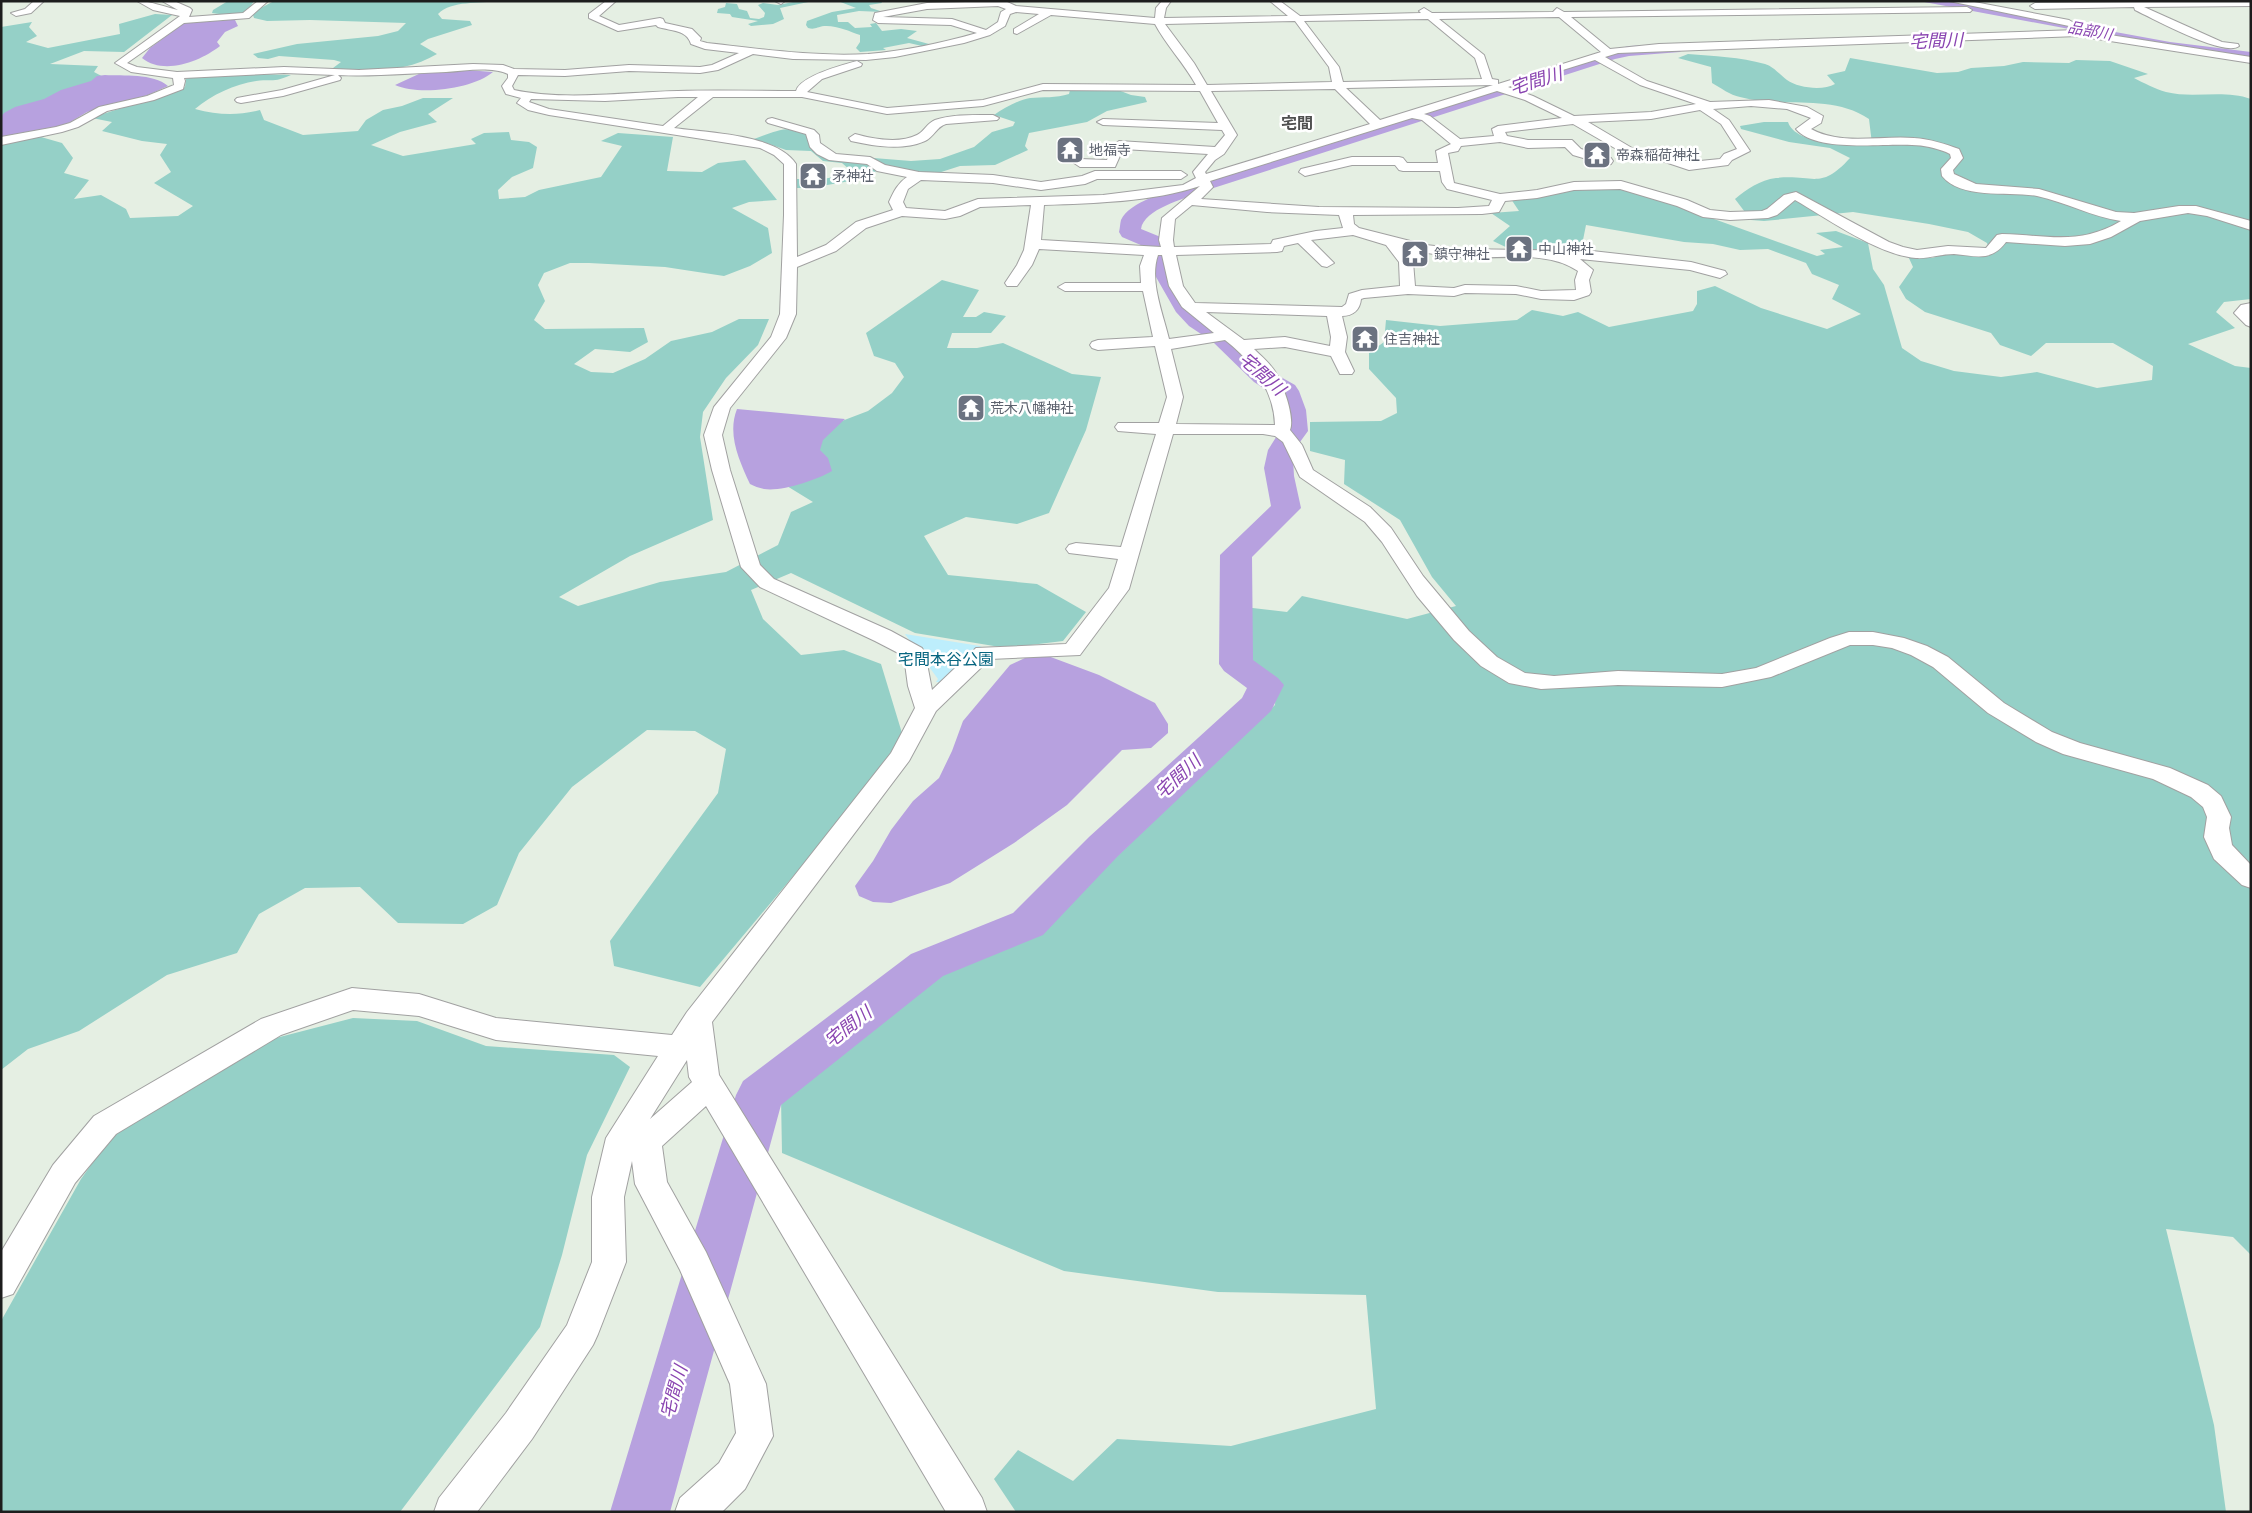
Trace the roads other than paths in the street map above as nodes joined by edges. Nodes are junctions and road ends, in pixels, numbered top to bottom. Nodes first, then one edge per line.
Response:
1 (40, 1) edge
2 (141, 1) edge
3 (166, 1) edge
4 (264, 1) edge
5 (612, 1) edge
6 (1167, 1) edge
7 (1274, 1) edge
8 (1414, 1) edge
9 (1916, 1) edge
10 (1953, 1) edge
11 (1000, 2) edge
12 (2126, 3) edge
13 (2251, 3) edge
14 (1550, 6) dead end
15 (1980, 7) junction
16 (213, 8) dead end
17 (1015, 9) junction
18 (1967, 10) junction
19 (1051, 11) junction
20 (16, 13) dead end
21 (1072, 13) junction
22 (1561, 14) junction
23 (1428, 16) junction
24 (183, 17) junction
25 (1297, 18) junction
26 (1159, 21) junction
27 (1057, 22) dead end
28 (1017, 31) dead end
29 (987, 33) junction
30 (2078, 33) junction
31 (1921, 38) junction
32 (964, 40) junction
33 (1814, 42) junction
34 (2245, 46) edge
35 (1826, 49) joint
36 (2182, 50) junction
37 (752, 51) junction
38 (1602, 57) junction
39 (1650, 59) dead end
40 (2251, 60) edge
41 (2185, 61) dead end
42 (700, 70) junction
43 (346, 72) junction
44 (513, 72) junction
45 (176, 74) junction
46 (1488, 81) junction
47 (1339, 85) junction
48 (1204, 88) junction
49 (1506, 89) junction
50 (678, 94) junction
51 (710, 94) junction
52 (802, 94) junction
53 (528, 96) junction
54 (819, 97) junction
55 (605, 98) junction
56 (241, 100) dead end
57 (1718, 106) junction
58 (1703, 107) junction
59 (960, 112) junction
60 (1420, 117) junction
61 (584, 118) junction
62 (993, 118) dead end
63 (1574, 120) junction
64 (1103, 122) dead end
65 (1380, 125) junction
66 (931, 128) junction
67 (1228, 128) junction
68 (912, 129) dead end
69 (665, 130) junction
70 (750, 130) dead end
71 (855, 138) dead end
72 (726, 139) junction
73 (1, 141) edge
74 (1614, 141) junction
75 (1457, 142) junction
76 (1499, 142) junction
77 (1224, 150) junction
78 (1310, 152) junction
79 (1249, 153) dead end
80 (1275, 158) junction
81 (1607, 161) junction
82 (1080, 163) dead end
83 (1338, 164) junction
84 (1445, 168) junction
85 (1305, 172) dead end
86 (919, 176) junction
87 (1203, 181) junction
88 (1013, 183) junction
89 (1451, 186) junction
90 (1636, 188) junction
91 (1500, 198) junction
92 (1188, 201) junction
93 (1002, 203) junction
94 (1038, 203) junction
95 (1456, 210) junction
96 (901, 212) junction
97 (1344, 212) junction
98 (2136, 218) junction
99 (2251, 226) edge
100 (1354, 231) junction
101 (1301, 238) junction
102 (1391, 242) junction
103 (1034, 244) junction
104 (1245, 250) junction
105 (1161, 252) junction
106 (1550, 254) junction
107 (1251, 263) dead end
108 (1328, 264) dead end
109 (790, 266) junction
110 (1720, 274) dead end
111 (1012, 283) dead end
112 (1149, 287) junction
113 (1065, 288) dead end
114 (1408, 290) junction
115 (1190, 307) junction
116 (2251, 307) edge
117 (1333, 311) junction
118 (2251, 322) edge
119 (1232, 339) junction
120 (1163, 343) junction
121 (1098, 345) dead end
122 (1337, 352) junction
123 (1346, 371) dead end
124 (1124, 426) dead end
125 (1166, 429) junction
126 (1281, 432) junction
127 (1076, 549) dead end
128 (1128, 554) junction
129 (926, 708) junction
130 (2251, 880) edge
131 (697, 1020) junction
132 (679, 1047) junction
133 (709, 1085) junction
134 (1, 1282) edge
135 (453, 1512) edge
136 (694, 1512) edge
137 (968, 1512) edge

1 - 20 street
2 - 24 street
3 - 24 street
4 - 24 street
5 - 37 street
6 - 26 street
7 - 25 street
8 - 23 street
9 - 18 street
10 - 15 street
11 - 17 street
11 - 29 street
12 - 13 street
12 - 15 street
12 - 34 street
14 - 22 street
15 - 34 street
16 - 24 street
17 - 19 street
17 - 29 street
18 - 22 street
18 - 30 street
19 - 21 street
19 - 28 street
21 - 26 street
21 - 27 street
22 - 23 street
22 - 38 street
23 - 25 street
23 - 46 street
24 - 45 street
25 - 26 street
25 - 47 street
26 - 48 street
29 - 32 street
30 - 31 street
30 - 36 street
31 - 33 street
31 - 35 street
32 - 37 street
32 - 52 street
33 - 35 street
33 - 38 street
36 - 40 street
36 - 41 street
37 - 42 street
38 - 39 street
38 - 49 street
38 - 57 street
42 - 44 street
42 - 50 street
43 - 44 street
43 - 45 street
43 - 56 street
44 - 53 street
45 - 73 street
46 - 47 street
46 - 49 street
47 - 48 street
47 - 65 street
48 - 59 street
48 - 67 street
49 - 60 street
49 - 63 street
50 - 51 street
50 - 55 street
51 - 52 street
51 - 69 street
52 - 54 street
53 - 55 street
53 - 61 street
54 - 59 street
54 - 86 street
55 - 61 street
57 - 58 street
57 - 98 street
58 - 63 street
58 - 74 street
59 - 62 street
59 - 66 street
60 - 65 street
60 - 75 street
60 - 78 street
61 - 69 street
63 - 74 street
63 - 76 street
64 - 67 street
65 - 78 street
66 - 68 street
66 - 71 street
67 - 77 street
69 - 72 street
70 - 72 street
72 - 109 street
74 - 81 street
75 - 76 street
75 - 84 street
76 - 81 street
77 - 82 street
77 - 87 street
78 - 80 street
78 - 83 street
78 - 87 street
79 - 80 street
80 - 87 street
81 - 90 street
83 - 84 street
83 - 85 street
84 - 89 street
86 - 88 street
86 - 96 street
87 - 88 street
87 - 92 street
87 - 94 street
88 - 93 street
89 - 91 street
89 - 95 street
90 - 91 street
90 - 98 street
91 - 95 street
92 - 97 street
92 - 105 street
93 - 94 street
93 - 96 street
94 - 103 street
95 - 97 street
96 - 109 street
97 - 100 street
98 - 99 street
100 - 101 street
100 - 102 street
101 - 104 street
101 - 108 street
102 - 106 street
102 - 114 street
103 - 105 street
103 - 111 street
104 - 105 street
104 - 107 street
105 - 112 street
105 - 115 street
106 - 110 street
106 - 114 street
109 - 129 street
112 - 113 street
112 - 120 street
114 - 117 street
115 - 117 street
115 - 119 street
116 - 118 street
117 - 122 street
119 - 120 street
119 - 122 street
119 - 126 street
120 - 121 street
120 - 125 street
122 - 123 street
124 - 125 street
125 - 126 street
125 - 128 street
126 - 130 street
127 - 128 street
128 - 129 street
129 - 131 street
131 - 132 street
131 - 133 street
132 - 134 street
132 - 135 street
133 - 136 street
133 - 137 street

